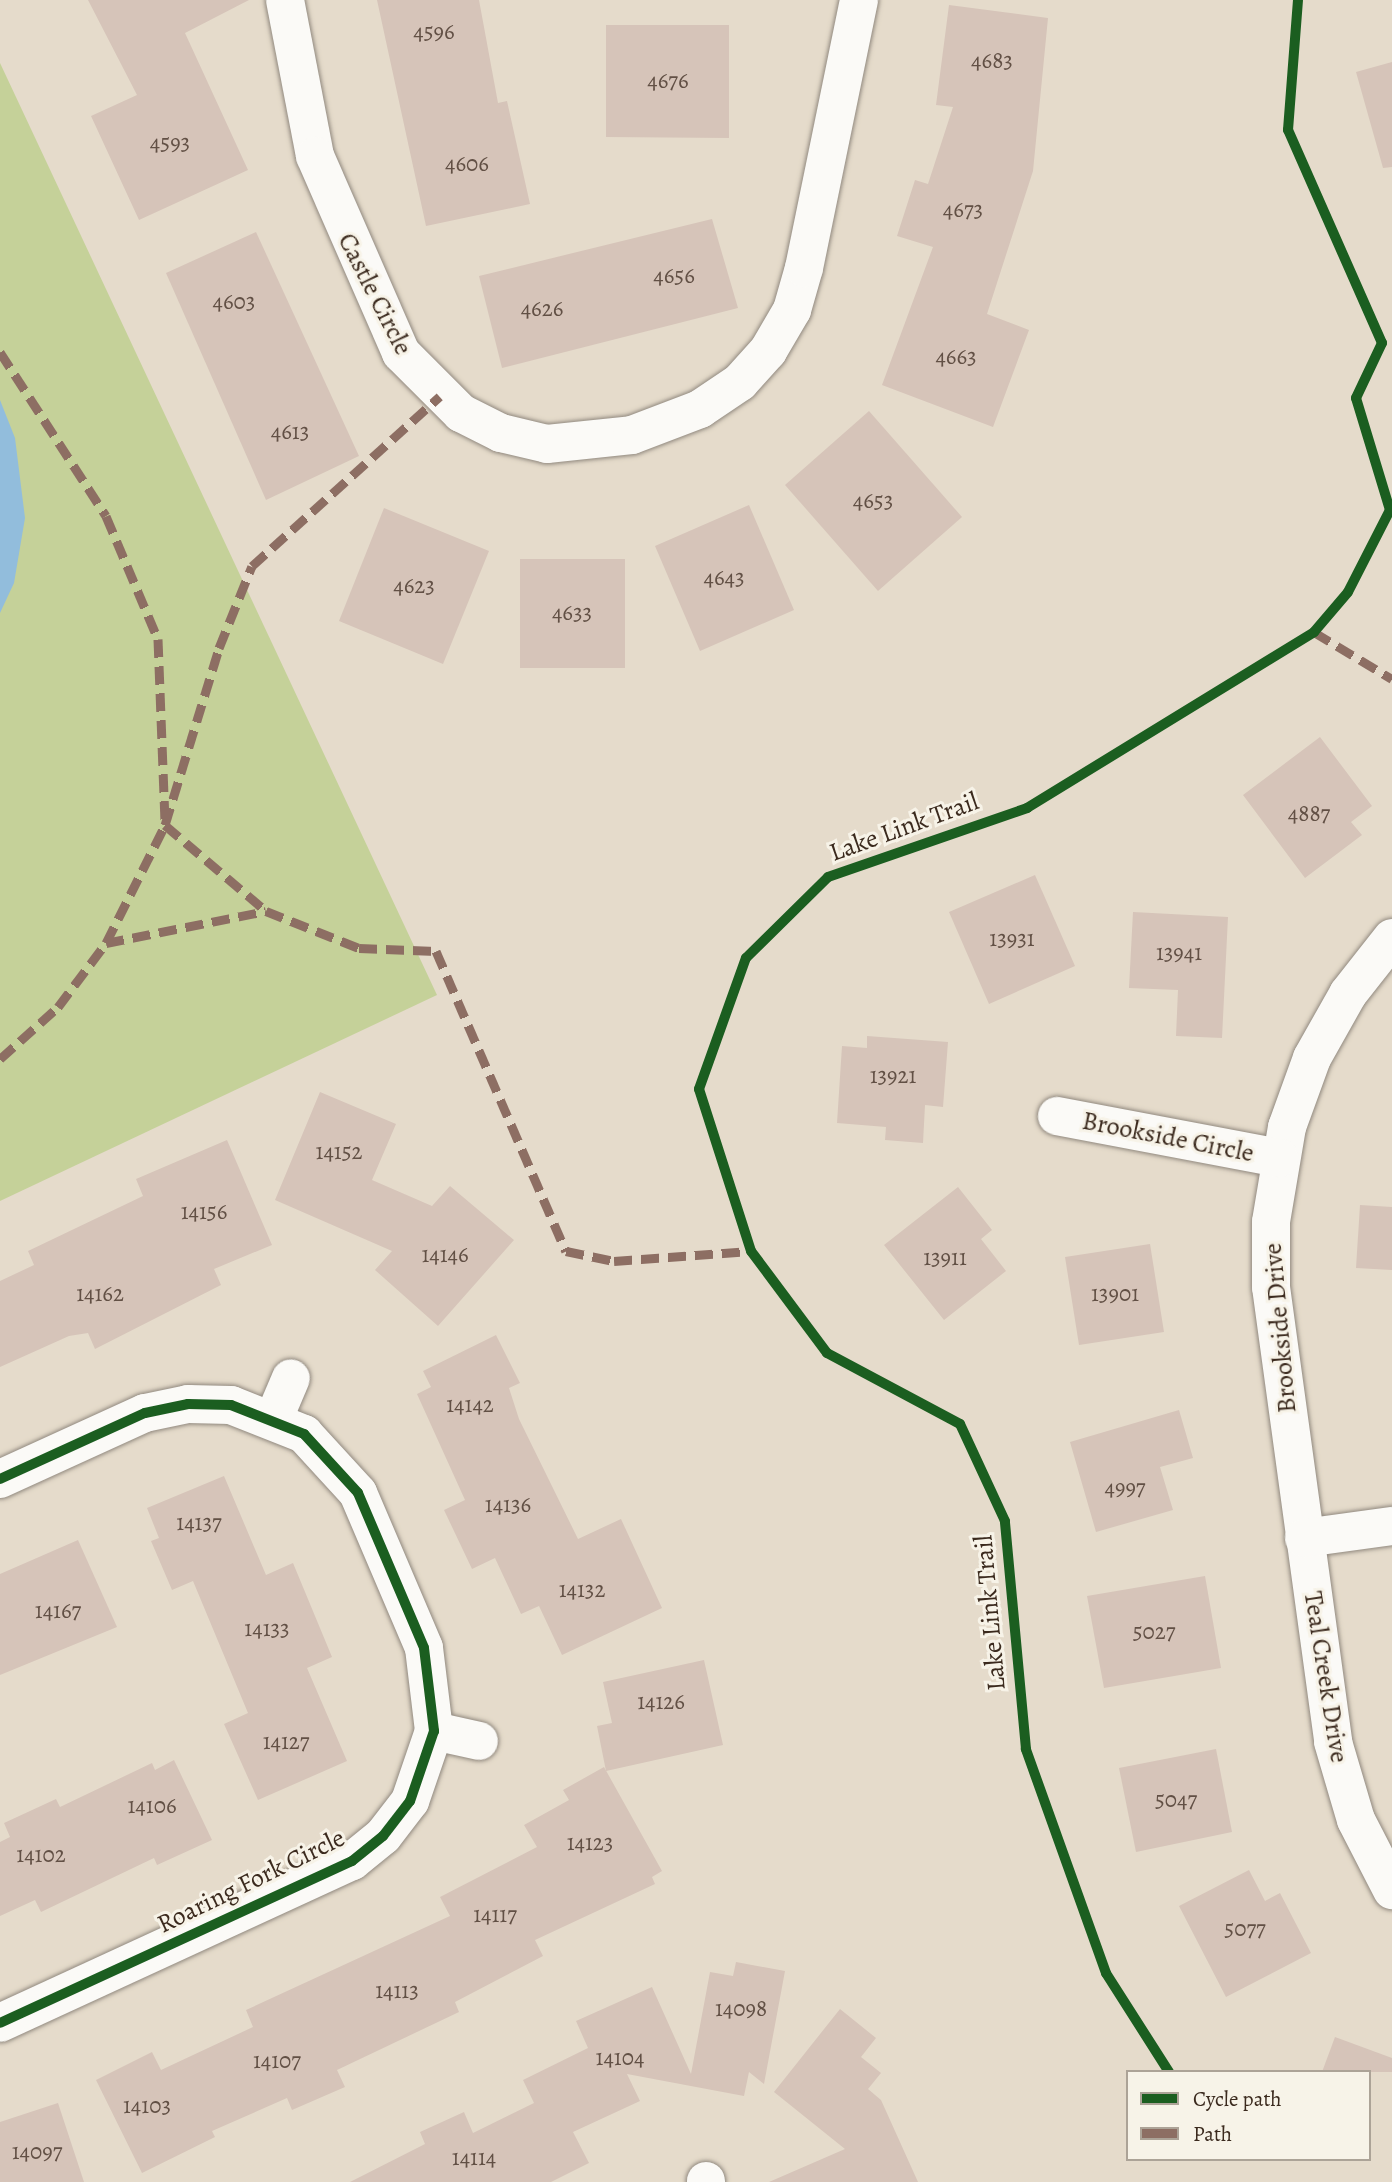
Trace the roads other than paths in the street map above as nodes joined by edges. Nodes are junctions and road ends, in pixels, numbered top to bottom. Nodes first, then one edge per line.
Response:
1 (285, 0) edge
2 (859, 0) edge
3 (1392, 938) edge
4 (1057, 1116) dead end
5 (1279, 1158) junction
6 (291, 1378) dead end
7 (274, 1418) junction
8 (0, 1479) edge
9 (1392, 1526) edge
10 (1304, 1538) junction
11 (434, 1731) junction
12 (479, 1741) dead end
13 (1392, 1890) edge
14 (0, 2023) edge

1 - 2 street, Castle Circle
3 - 5 street, Brookside Drive
4 - 5 street, Brookside Circle
5 - 10 street, Brookside Drive
6 - 7 street
7 - 8 street
7 - 11 street, Roaring Fork Circle
9 - 10 street
10 - 13 street, Teal Creek Drive
11 - 12 street
11 - 14 street, Roaring Fork Circle

